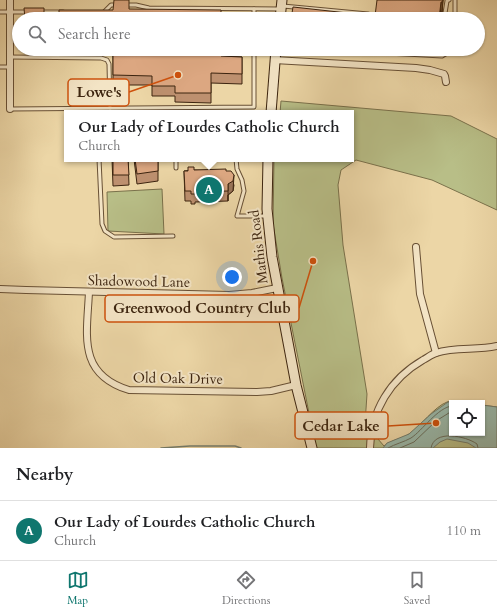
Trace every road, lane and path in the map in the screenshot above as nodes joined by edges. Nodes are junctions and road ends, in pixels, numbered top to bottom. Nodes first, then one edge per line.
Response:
1 (10, 0) edge
2 (449, 0) edge
3 (455, 0) edge
4 (282, 5) edge
5 (254, 9) joint
6 (0, 12) edge
7 (10, 12) junction
8 (68, 12) edge
9 (99, 12) edge
10 (349, 12) edge
11 (445, 12) edge
12 (455, 12) edge
13 (254, 56) edge
14 (275, 56) edge
15 (10, 57) junction
16 (274, 60) junction
17 (0, 67) edge
18 (10, 67) junction
19 (446, 82) dead end
20 (110, 108) junction
21 (10, 109) joint
22 (271, 110) edge
23 (99, 162) edge
24 (176, 162) edge
25 (236, 162) edge
26 (268, 162) edge
27 (176, 168) dead end
28 (267, 216) junction
29 (173, 236) dead end
30 (416, 248) dead end
31 (0, 288) edge
32 (277, 288) junction
33 (89, 292) junction
34 (497, 346) edge
35 (436, 353) junction
36 (296, 385) junction
37 (312, 448) edge
38 (370, 448) edge

1 - 7 street
2 - 11 lane
3 - 12 lane
4 - 5 lane
4 - 10 lane
5 - 9 lane
6 - 7 lane
7 - 8 lane
7 - 15 street
13 - 20 lane
14 - 16 street
15 - 18 street
15 - 20 lane
16 - 19 street
16 - 22 street
17 - 18 lane
18 - 21 street
20 - 21 lane
23 - 29 lane
24 - 27 lane
25 - 28 lane
26 - 28 street, Mathis Road
28 - 32 street, Mathis Road
30 - 35 street
31 - 33 street, Shadowood Lane
32 - 33 street, Shadowood Lane
32 - 36 street, Mathis Road
33 - 36 street, Old Oak Drive
34 - 35 street
35 - 38 street
36 - 37 street, Mathis Road

